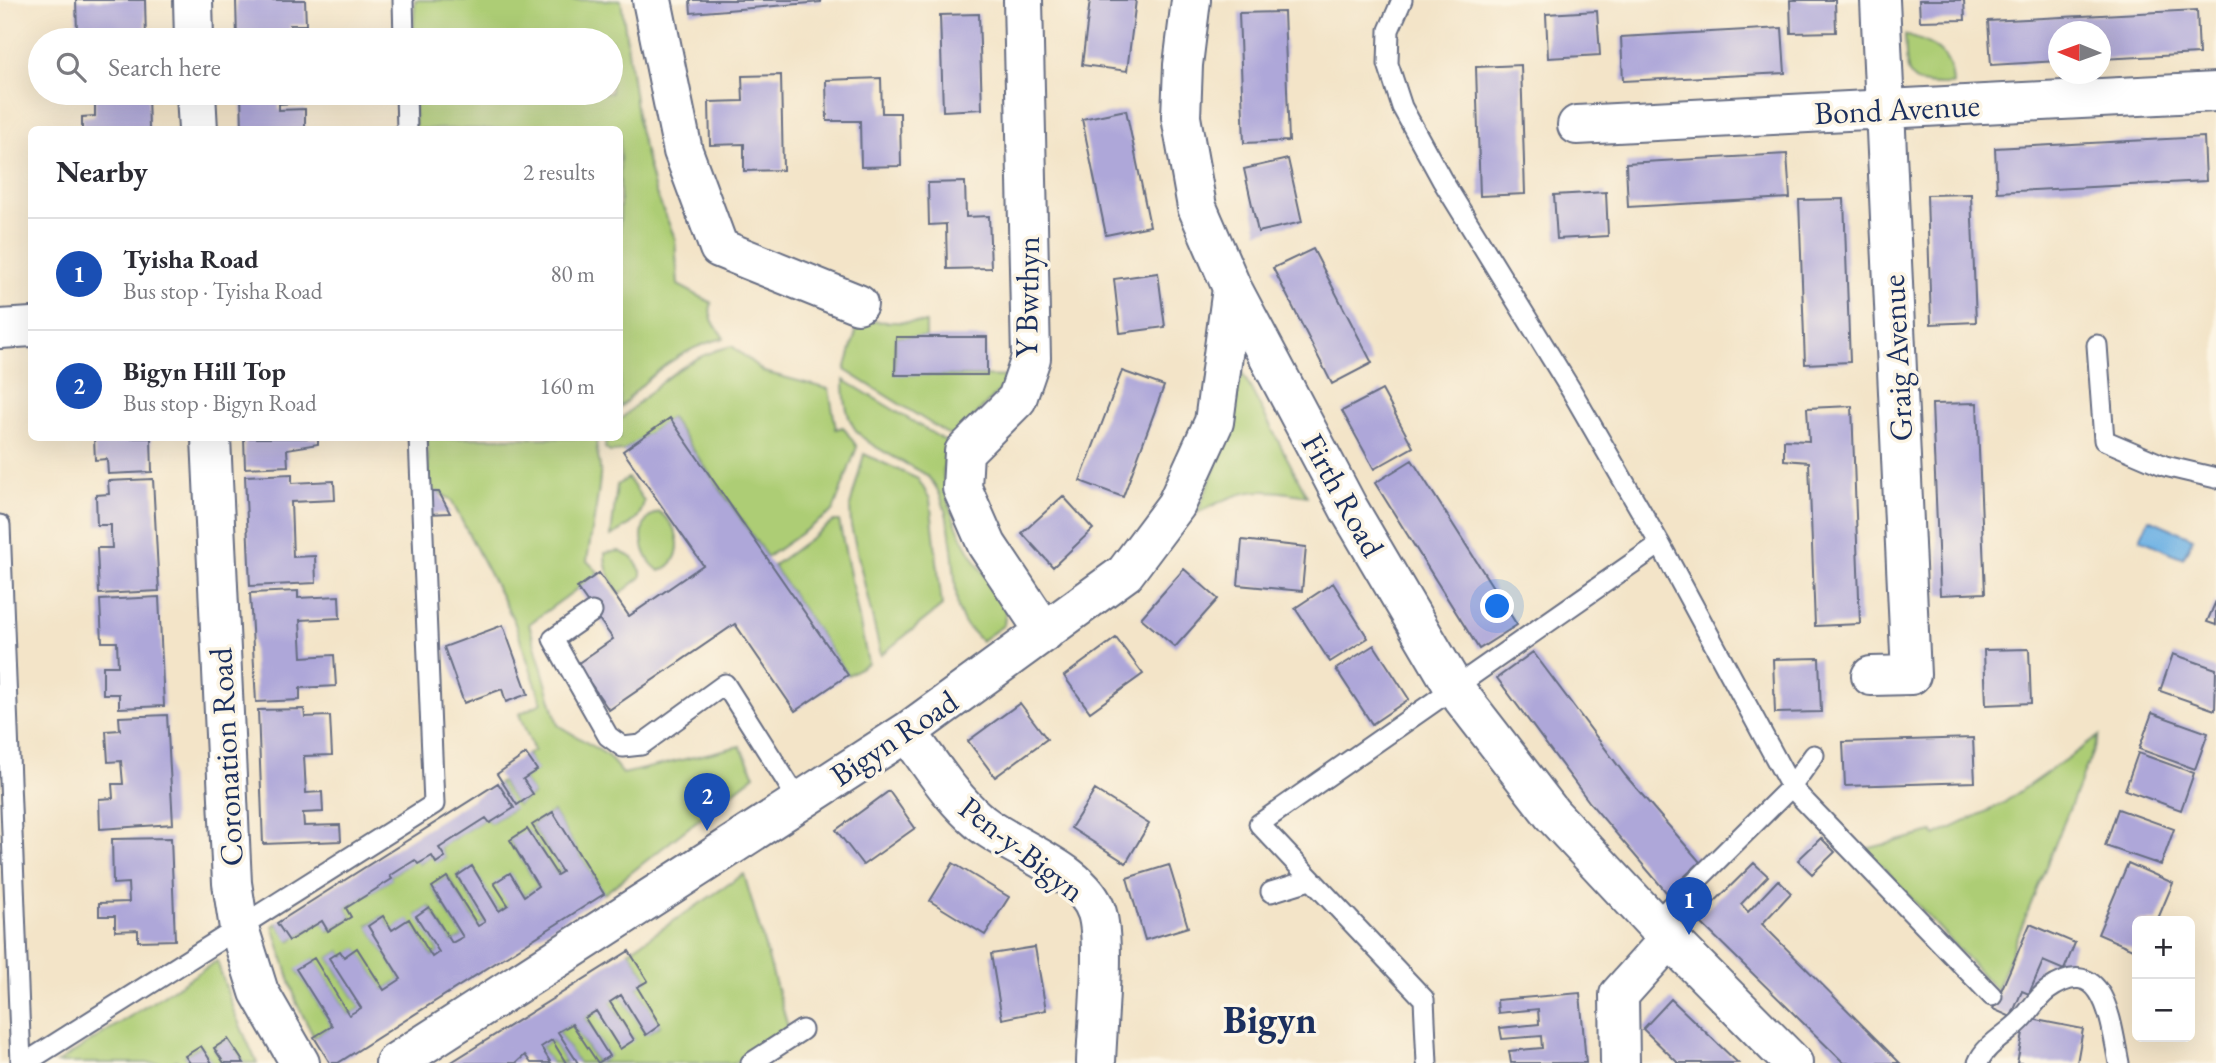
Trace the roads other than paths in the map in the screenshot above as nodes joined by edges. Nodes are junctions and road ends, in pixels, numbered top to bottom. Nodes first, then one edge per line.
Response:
1 (193, 0) edge
2 (403, 0) edge
3 (652, 0) edge
4 (1023, 0) edge
5 (1191, 0) edge
6 (1402, 0) edge
7 (1880, 0) edge
8 (194, 28) edge
9 (404, 28) edge
10 (2216, 92) edge
11 (197, 105) edge
12 (406, 105) edge
13 (1885, 109) junction
14 (1577, 125) dead end
15 (198, 126) edge
16 (407, 126) edge
17 (1232, 288) junction
18 (858, 304) dead end
19 (28, 327) edge
20 (0, 328) edge
21 (2097, 345) dead end
22 (211, 441) edge
23 (419, 441) edge
24 (2216, 478) edge
25 (0, 525) edge
26 (1660, 544) junction
27 (592, 612) dead end
28 (1045, 632) junction
29 (3, 635) edge
30 (1871, 676) dead end
31 (1453, 686) junction
32 (907, 732) junction
33 (1814, 755) dead end
34 (1791, 788) junction
35 (799, 802) junction
36 (1310, 880) junction
37 (1271, 892) dead end
38 (239, 928) junction
39 (1662, 931) junction
40 (1992, 996) dead end
41 (802, 1030) dead end
42 (23, 1063) edge
43 (300, 1063) edge
44 (395, 1063) edge
45 (751, 1063) edge
46 (1096, 1063) edge
47 (1427, 1063) edge
48 (1620, 1063) edge
49 (1793, 1063) edge
50 (1978, 1063) edge
51 (2119, 1063) edge

1 - 8 street
2 - 9 lane
3 - 18 street
4 - 28 street, Y Bwthyn
5 - 17 street, Firth Road
6 - 26 lane
7 - 13 street, Graig Avenue
10 - 13 street, Bond Avenue
11 - 15 street
12 - 16 lane
13 - 14 street, Bond Avenue
13 - 30 street, Graig Avenue
17 - 28 street, Bigyn Road
17 - 31 street, Firth Road
19 - 20 street
21 - 24 lane
22 - 38 street, Coronation Road
23 - 38 lane
25 - 29 lane
26 - 31 lane
26 - 34 lane
27 - 35 lane
28 - 32 street, Bigyn Road
29 - 42 lane
31 - 36 lane
31 - 39 street, Firth Road
32 - 35 street, Bigyn Road
32 - 46 street, Pen-y-Bigyn
33 - 34 lane
34 - 39 lane
34 - 40 lane
35 - 44 street, Bigyn Road
36 - 37 lane
36 - 47 lane
38 - 42 lane
38 - 43 street, Coronation Road
39 - 48 street
39 - 49 street, Firth Road
41 - 45 lane
50 - 51 lane

